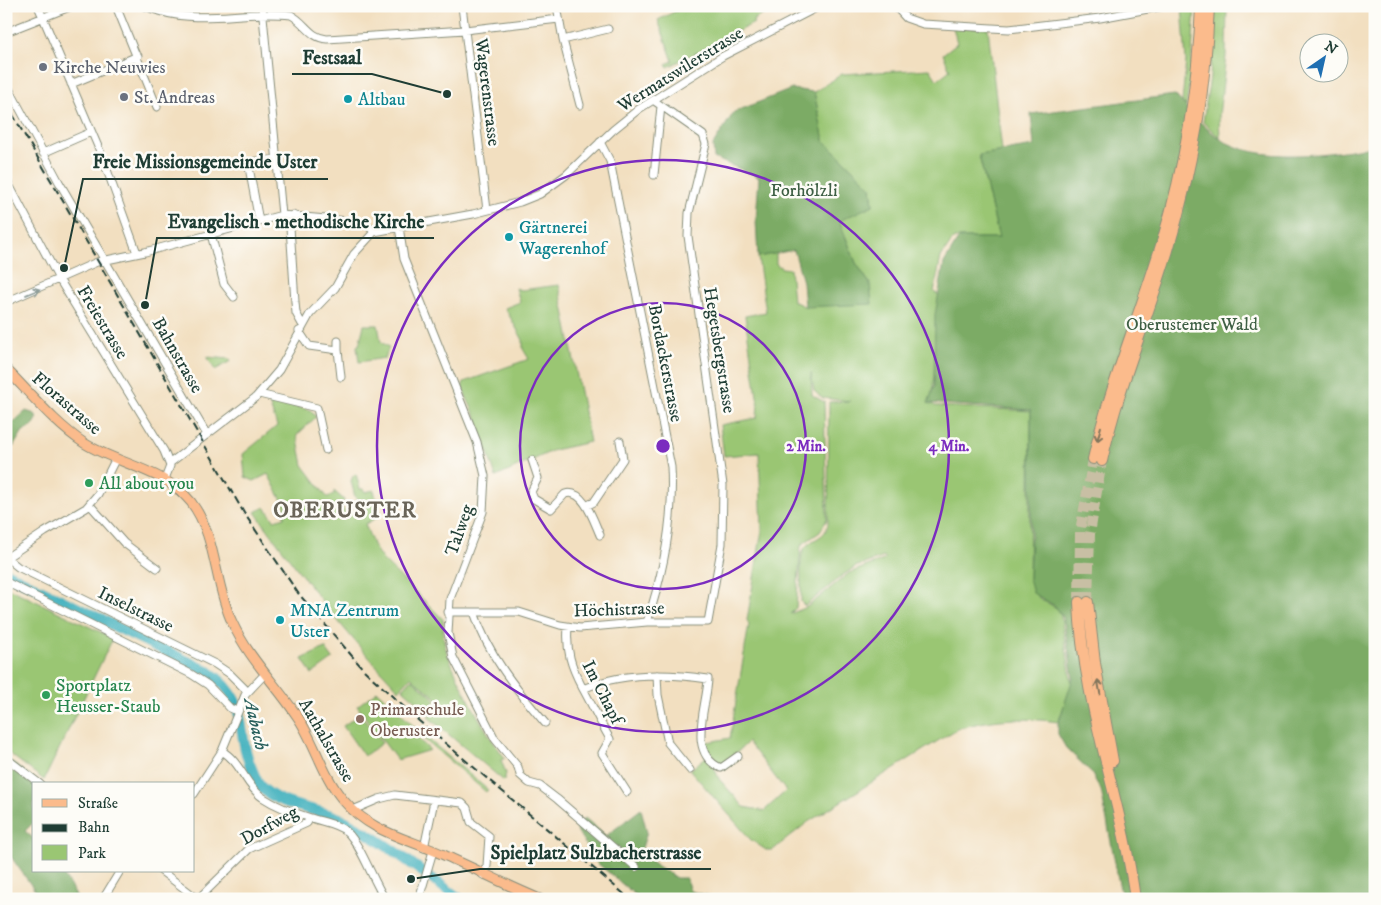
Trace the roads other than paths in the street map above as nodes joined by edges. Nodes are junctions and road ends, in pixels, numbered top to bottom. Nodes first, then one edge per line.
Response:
1 (38, 6) edge
2 (72, 6) edge
3 (116, 6) edge
4 (145, 6) edge
5 (262, 6) edge
6 (462, 6) edge
7 (557, 6) edge
8 (895, 6) edge
9 (1164, 6) edge
10 (1201, 6) edge
11 (1209, 6) edge
12 (819, 7) edge
13 (262, 14) junction
14 (43, 18) junction
15 (559, 19) junction
16 (465, 30) junction
17 (608, 30) dead end
18 (6, 32) edge
19 (563, 40) junction
20 (138, 56) junction
21 (6, 83) edge
22 (71, 84) junction
23 (653, 100) junction
24 (580, 105) dead end
25 (661, 106) junction
26 (157, 107) dead end
27 (91, 132) junction
28 (600, 142) junction
29 (43, 153) junction
30 (277, 159) junction
31 (248, 162) junction
32 (240, 163) dead end
33 (654, 175) dead end
34 (6, 179) edge
35 (487, 210) junction
36 (293, 215) junction
37 (282, 216) junction
38 (260, 221) junction
39 (398, 227) junction
40 (374, 232) junction
41 (211, 234) junction
42 (137, 253) junction
43 (105, 260) junction
44 (59, 279) junction
45 (234, 297) dead end
46 (6, 302) edge
47 (301, 327) junction
48 (338, 341) dead end
49 (338, 350) junction
50 (6, 369) edge
51 (341, 377) dead end
52 (259, 394) junction
53 (206, 433) junction
54 (620, 441) dead end
55 (326, 450) dead end
56 (116, 458) junction
57 (532, 460) dead end
58 (170, 463) junction
59 (164, 479) junction
60 (90, 504) junction
61 (588, 505) junction
62 (600, 535) dead end
63 (7, 558) edge
64 (157, 568) dead end
65 (6, 582) edge
66 (448, 612) junction
67 (474, 612) junction
68 (646, 622) junction
69 (708, 622) joint
70 (568, 627) junction
71 (264, 675) junction
72 (657, 675) junction
73 (584, 689) junction
74 (247, 691) junction
75 (236, 712) junction
76 (545, 723) dead end
77 (222, 751) junction
78 (738, 756) dead end
79 (6, 758) edge
80 (690, 770) dead end
81 (37, 782) edge
82 (195, 792) edge
83 (627, 792) dead end
84 (434, 801) junction
85 (353, 810) junction
86 (310, 818) junction
87 (429, 849) junction
88 (636, 867) dead end
89 (119, 872) edge
90 (162, 872) edge
91 (483, 875) junction
92 (102, 899) edge
93 (198, 899) edge
94 (386, 899) edge
95 (420, 899) edge
96 (540, 899) edge
97 (1135, 899) edge
98 (1139, 899) edge

1 - 14 street
2 - 14 street
3 - 20 street
4 - 13 street
5 - 13 street
6 - 16 street, Wagerenstrasse
7 - 15 street
8 - 9 street
10 -> 11 highway
12 - 23 street, Wermatswilerstrasse
13 - 16 street
13 - 30 street
14 - 18 street
14 - 22 street
15 - 16 street
15 - 19 street
16 - 35 street, Wagerenstrasse
17 - 19 street
19 - 24 street
20 - 22 street
20 - 26 street
21 - 29 street, Bahnstrasse
22 - 27 street
23 - 25 street, Hegetsbergstrasse
23 - 28 street, Wermatswilerstrasse
25 - 33 street
25 - 69 street, Hegetsbergstrasse
27 - 29 street
27 - 42 street
28 - 35 street, Wermatswilerstrasse
28 - 68 street, Bordackerstrasse
29 - 43 street, Bahnstrasse
30 - 31 street
30 - 37 street
31 - 32 street
31 - 38 street
34 - 44 street, Freiestrasse
35 - 39 street, Wermatswilerstrasse
36 - 37 street
36 - 40 street
36 - 47 street
37 - 38 street
38 - 41 street
39 - 40 street, Wermatswilerstrasse
39 - 66 street, Talweg
40 - 47 street
41 - 42 street
41 - 45 street
42 - 43 street
43 - 44 street
43 - 53 street, Bahnstrasse
46 -> 44 street
44 - 58 street, Freiestrasse
47 - 49 street
47 - 52 street
48 - 49 street
49 - 51 street
50 - 56 main road, Florastrasse
52 - 53 street
52 - 55 street
53 - 58 street
54 - 61 street
56 - 59 main road, Florastrasse
56 - 60 street
57 - 61 street
58 - 59 street
59 - 71 main road, Aathalstrasse
60 - 63 street
60 - 64 street
61 - 62 street
63 - 74 street, Inselstrasse
65 - 75 street
66 - 67 street, Höchistrasse
66 - 88 street, Talweg
67 - 70 street, Höchistrasse
67 - 76 street
68 - 69 street, Höchistrasse
68 - 70 street, Höchistrasse
70 - 73 street, Im Chapf
71 - 74 street
71 - 85 main road, Aathalstrasse
72 - 73 street
72 - 78 street
72 - 80 street
73 - 83 street, Im Chapf
74 - 75 street
75 - 77 street
77 - 82 street
77 - 86 street
79 - 81 street
84 - 85 street
84 - 87 street
84 - 91 street
85 - 87 main road, Aathalstrasse
86 - 93 street, Dorfweg
86 - 94 street
87 - 91 main road, Aathalstrasse
87 - 95 street
89 - 92 street
90 - 93 street
91 - 96 main road, Aathalstrasse
98 -> 97 highway

